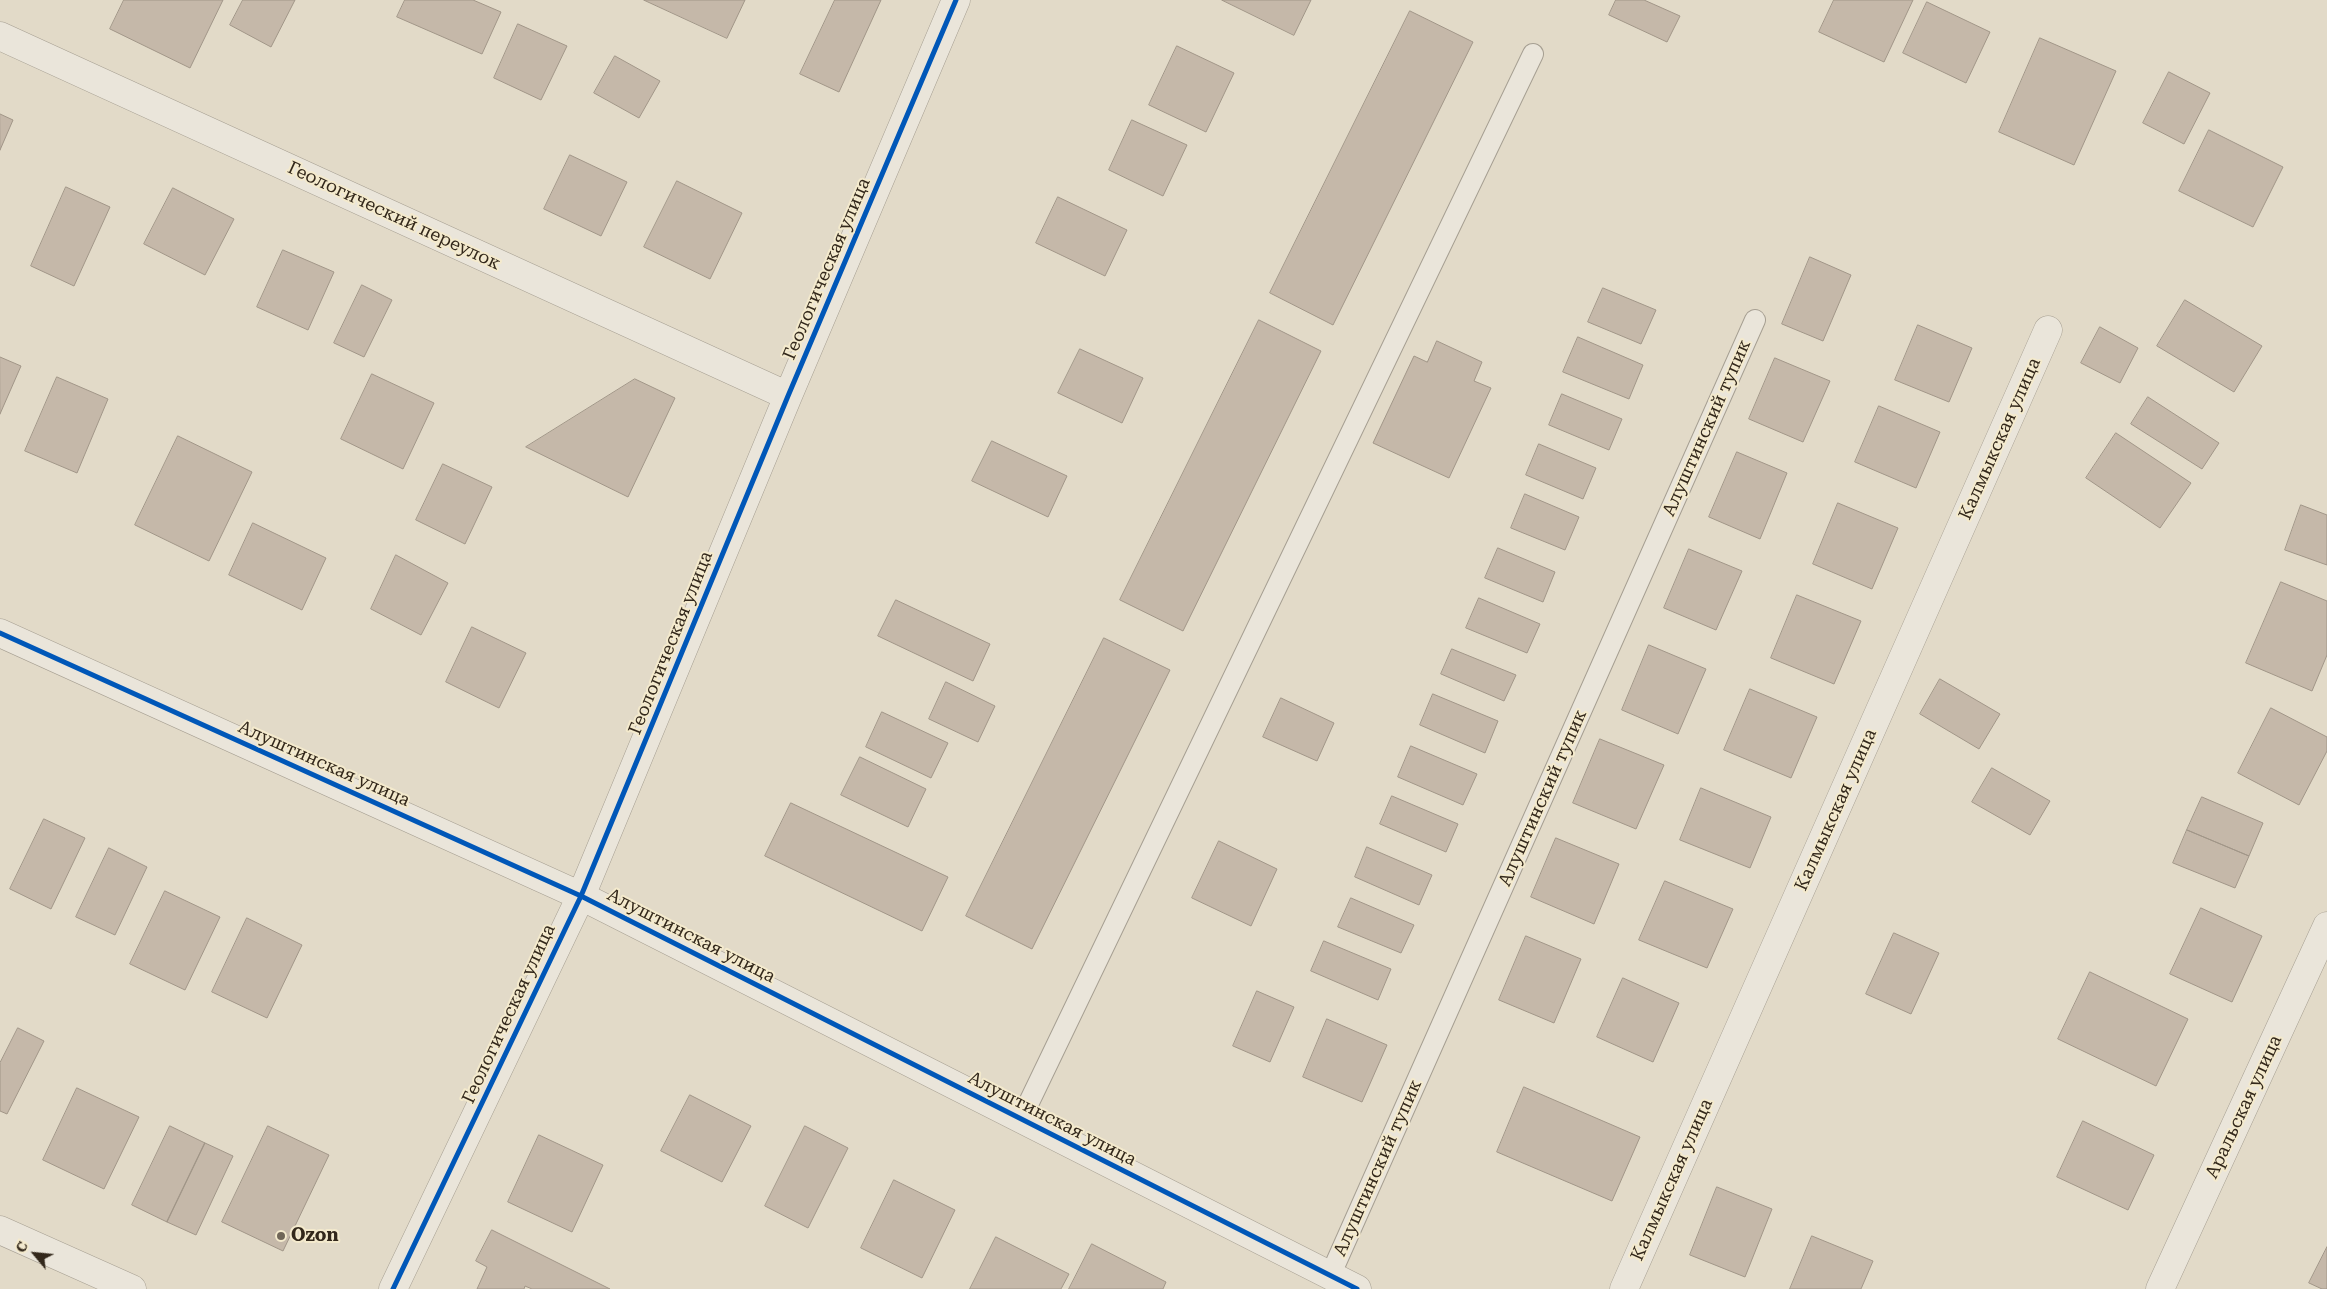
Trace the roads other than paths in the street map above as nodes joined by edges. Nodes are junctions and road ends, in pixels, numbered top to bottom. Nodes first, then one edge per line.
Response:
1 (956, 0) edge
2 (0, 36) edge
3 (1533, 54) dead end
4 (1755, 320) dead end
5 (2048, 330) dead end
6 (788, 396) junction
7 (0, 633) edge
8 (581, 896) junction
9 (2327, 926) edge
10 (1021, 1119) junction
11 (0, 1230) edge
12 (1330, 1276) junction
13 (132, 1289) edge
14 (394, 1289) edge
15 (1357, 1289) edge
16 (1624, 1289) edge
17 (2160, 1289) edge

1 - 6 street, Геологическая улица
2 - 6 street, Геологический переулок
3 - 10 lane
4 - 12 lane, Алуштинский тупик
5 - 16 street, Калмыкская улица
6 - 8 street, Геологическая улица
7 - 8 street, Алуштинская улица
8 - 10 street, Алуштинская улица
8 - 14 street, Геологическая улица
9 - 17 street, Аральская улица
10 - 12 street, Алуштинская улица
11 - 13 street
12 - 15 street, Алуштинская улица

